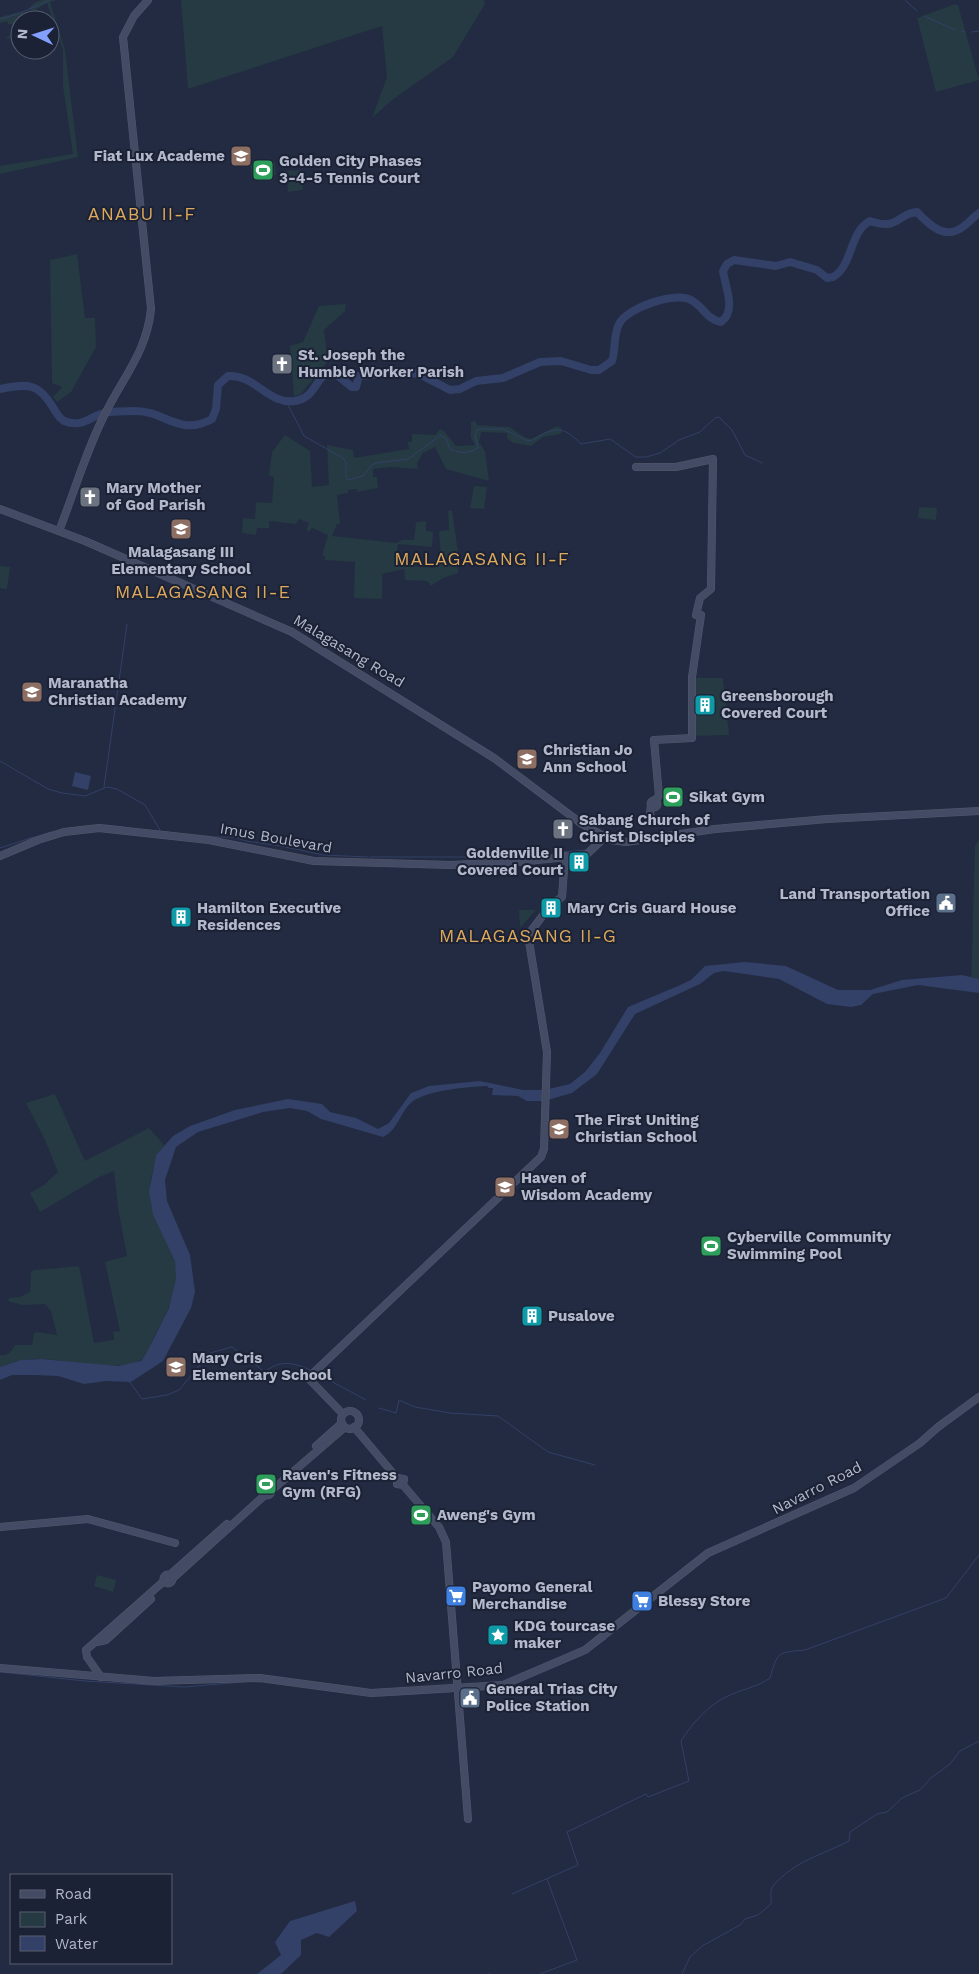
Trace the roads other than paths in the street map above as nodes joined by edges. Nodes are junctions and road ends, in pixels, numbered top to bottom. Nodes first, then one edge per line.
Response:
1 (148, 0) edge
2 (636, 467) dead end
3 (0, 509) edge
4 (59, 531) junction
5 (654, 804) dead end
6 (979, 811) edge
7 (605, 837) junction
8 (0, 856) edge
9 (565, 856) junction
10 (979, 1397) edge
11 (343, 1414) junction
12 (344, 1425) junction
13 (354, 1428) junction
14 (0, 1527) edge
15 (175, 1543) dead end
16 (0, 1668) edge
17 (101, 1677) junction
18 (458, 1689) junction
19 (468, 1820) dead end

1 - 4 street
2 - 5 street
3 - 4 street, Malagasang Road
4 - 7 street, Malagasang Road
6 - 7 street
7 - 9 street, Imus Boulevard
8 - 9 street, Imus Boulevard
9 - 11 street
10 - 18 street, Navarro Road
11 - 12 street
11 - 13 street
12 - 13 street
12 - 17 street
13 - 18 street
14 - 15 street
16 - 17 street, Navarro Road
17 - 18 street, Navarro Road
18 - 19 street

